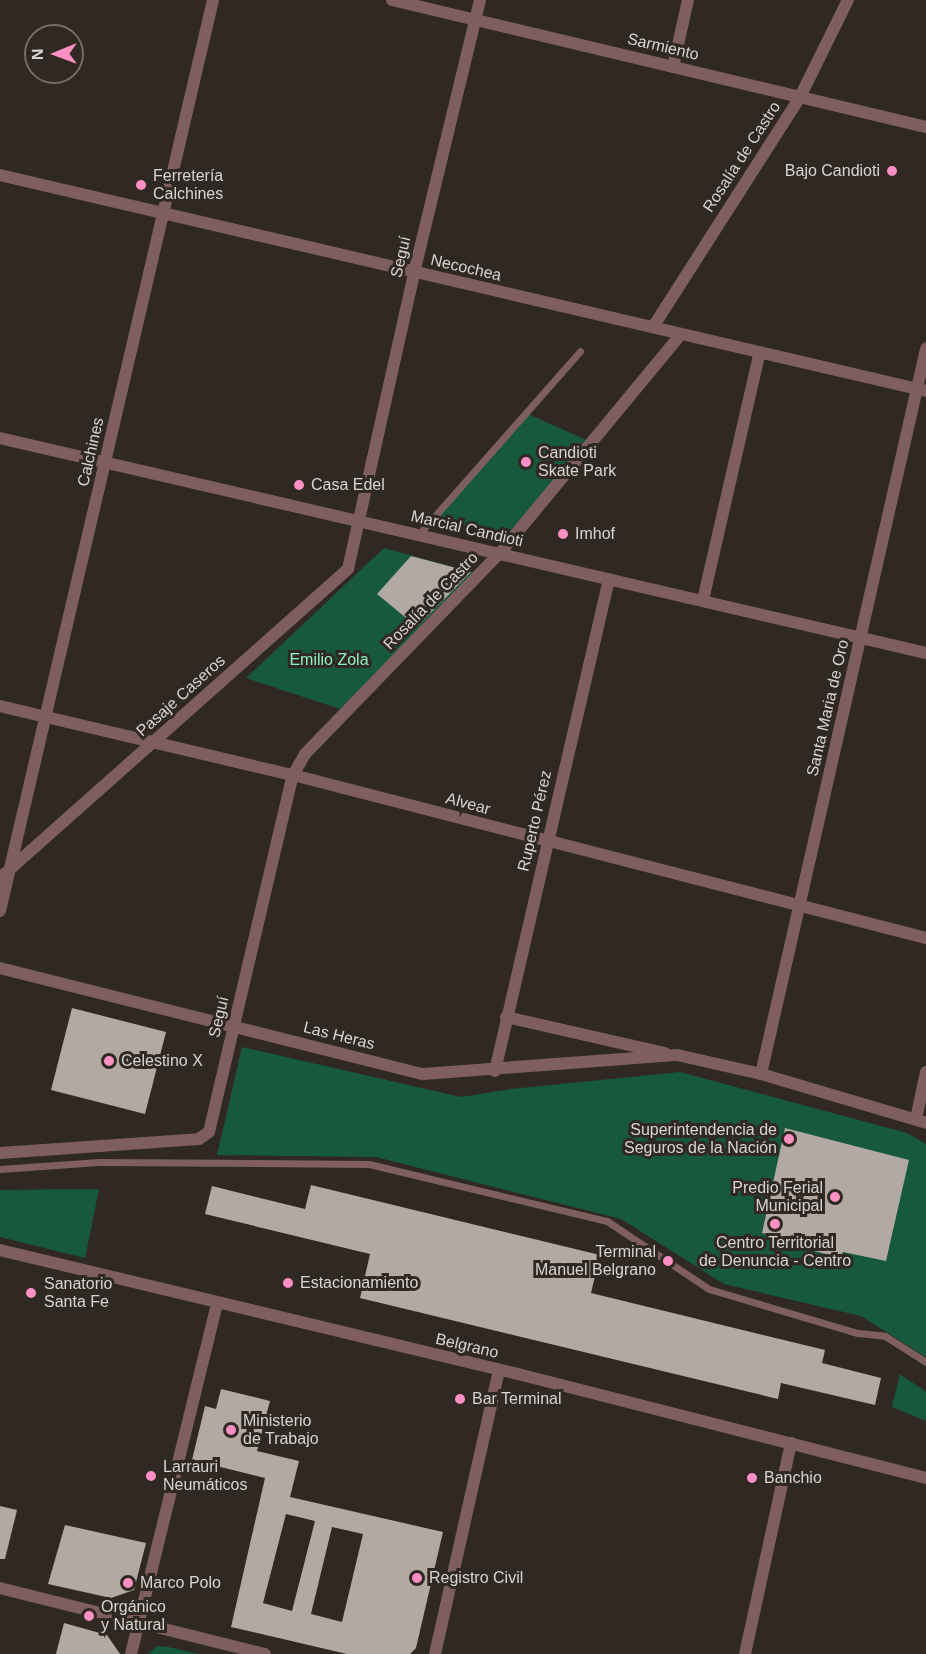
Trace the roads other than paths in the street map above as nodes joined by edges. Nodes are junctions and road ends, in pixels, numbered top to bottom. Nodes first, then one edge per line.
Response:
1 (213, 0) edge
2 (392, 0) edge
3 (480, 0) edge
4 (688, 0) edge
5 (848, 0) edge
6 (476, 20) junction
7 (673, 67) junction
8 (800, 97) junction
9 (926, 127) edge
10 (0, 175) edge
11 (161, 212) junction
12 (414, 273) junction
13 (653, 327) junction
14 (681, 334) junction
15 (926, 349) edge
16 (580, 351) dead end
17 (760, 352) junction
18 (922, 390) edge
19 (0, 438) edge
20 (105, 462) junction
21 (360, 524) junction
22 (418, 535) junction
23 (501, 554) junction
24 (609, 579) junction
25 (703, 600) junction
26 (861, 636) junction
27 (926, 652) edge
28 (0, 706) edge
29 (46, 716) junction
30 (153, 742) junction
31 (293, 775) junction
32 (547, 842) junction
33 (5, 875) edge
34 (799, 906) junction
35 (0, 911) edge
36 (926, 938) edge
37 (0, 968) edge
38 (506, 1017) junction
39 (234, 1026) junction
40 (677, 1055) junction
41 (495, 1071) junction
42 (926, 1072) edge
43 (761, 1074) junction
44 (921, 1121) edge
45 (0, 1153) edge
46 (0, 1169) edge
47 (0, 1250) edge
48 (217, 1303) junction
49 (926, 1362) edge
50 (499, 1370) junction
51 (791, 1443) junction
52 (926, 1478) edge
53 (0, 1588) edge
54 (139, 1624) junction
55 (131, 1654) edge
56 (265, 1654) edge
57 (435, 1654) edge
58 (745, 1654) edge

1 - 11 street, Calchines
2 - 6 street, Sarmiento
3 - 6 street, Seguí
4 - 7 street
5 - 8 street, Rosalía de Castro
6 - 7 street, Sarmiento
6 - 12 street, Seguí
7 - 8 street, Sarmiento
8 - 9 street, Sarmiento
8 - 13 street, Rosalía de Castro
10 - 11 street, Necochea
11 - 12 street, Necochea
11 - 20 street, Calchines
12 - 13 street, Necochea
12 - 21 street, Seguí
13 - 14 street, Necochea
14 - 17 street, Necochea
14 - 23 street, Rosalía de Castro
15 - 18 street, Santa Maria de Oro
16 - 22 lane
17 - 18 street, Necochea
17 - 25 street
18 - 26 street, Santa Maria de Oro
19 - 20 street, Marcial Candioti
20 - 21 street, Marcial Candioti
20 - 29 street, Calchines
21 - 22 street, Marcial Candioti
21 - 30 street, Pasaje Caseros
22 - 23 street, Marcial Candioti
23 - 24 street, Marcial Candioti
23 - 31 street, Rosalía de Castro
24 - 25 street, Marcial Candioti
24 - 32 street, Ruperto Pérez
25 - 26 street, Marcial Candioti
26 - 27 street, Marcial Candioti
26 - 34 street, Santa Maria de Oro
28 - 29 street, Alvear
29 - 30 street, Alvear
29 - 33 street, Calchines
30 - 31 street, Alvear
30 - 33 street, Pasaje Caseros
31 - 32 street, Alvear
31 - 39 street, Seguí
32 - 34 street, Alvear
32 - 38 street, Ruperto Pérez
33 - 35 street, Calchines
34 - 36 street, Alvear
34 - 43 street, Santa Maria de Oro
37 - 39 street, Las Heras
38 - 40 street, Las Heras
38 - 41 street, Ruperto Pérez
39 - 41 street, Las Heras
39 - 45 street, Seguí
40 - 41 street, Las Heras
40 - 43 street, Las Heras
42 - 44 street
43 - 44 street, Las Heras
46 - 49 lane
47 - 48 street, Belgrano
48 - 50 street, Belgrano
48 - 54 street
50 - 51 street, Belgrano
50 - 57 street
51 - 52 street, Belgrano
51 - 58 street
53 - 54 street
54 - 55 street
54 - 56 street

